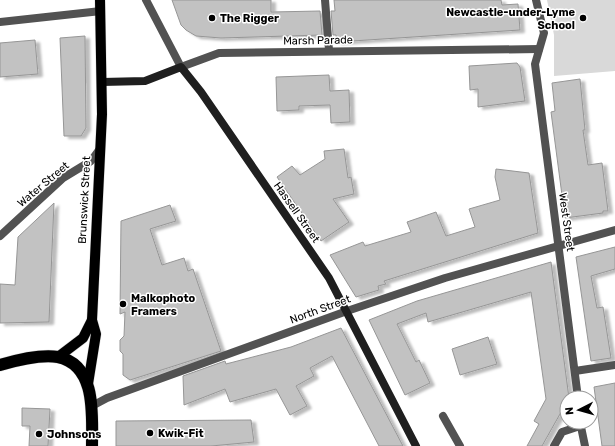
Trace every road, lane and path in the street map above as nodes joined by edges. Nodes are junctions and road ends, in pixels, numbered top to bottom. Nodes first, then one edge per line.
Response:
1 (100, 0) edge
2 (146, 0) edge
3 (325, 0) edge
4 (536, 0) edge
5 (101, 11) junction
6 (0, 22) edge
7 (539, 49) junction
8 (329, 50) junction
9 (181, 67) junction
10 (102, 82) junction
11 (99, 150) junction
12 (615, 230) edge
13 (0, 236) edge
14 (560, 246) junction
15 (347, 311) junction
16 (92, 320) junction
17 (58, 357) junction
18 (615, 364) edge
19 (0, 365) edge
20 (575, 371) junction
21 (88, 384) junction
22 (577, 390) edge
23 (92, 406) junction
24 (443, 416) dead end
25 (566, 430) edge
26 (581, 430) edge
27 (92, 446) edge
28 (416, 446) edge
29 (460, 446) edge
30 (554, 446) edge
31 (585, 446) edge

1 - 5 main road, Brunswick Street
2 - 9 street, Hassell Street
3 - 8 street
4 - 7 street, West Street
5 - 6 street
5 - 10 main road, Brunswick Street
7 - 8 street, Marsh Parade
7 - 14 street, West Street
8 - 9 street, Marsh Parade
9 - 10 street, Marsh Parade
9 - 15 street, Hassell Street
10 - 11 main road, Brunswick Street
11 - 13 street, Water Street
11 - 16 main road, Brunswick Street
12 - 14 street, North Street
14 - 15 street, North Street
14 - 20 street, West Street
15 - 23 street, North Street
15 - 28 street, Hassell Street
16 - 17 main road
16 - 21 main road
17 - 19 highway
17 - 21 highway
18 - 20 street
20 - 22 street, West Street
21 - 23 highway
23 - 27 highway
24 - 29 street
25 - 30 street
26 - 31 street

